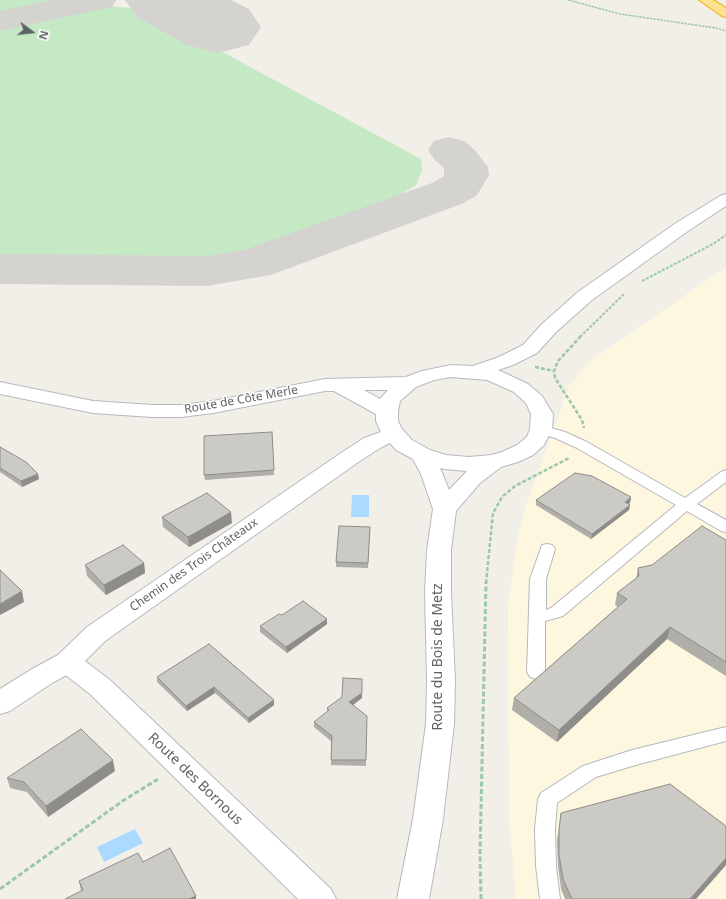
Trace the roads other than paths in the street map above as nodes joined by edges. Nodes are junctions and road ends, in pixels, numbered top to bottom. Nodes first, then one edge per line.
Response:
1 (704, 0) edge
2 (726, 13) edge
3 (726, 192) edge
4 (726, 199) edge
5 (682, 227) junction
6 (530, 349) junction
7 (475, 372) junction
8 (409, 383) junction
9 (339, 385) junction
10 (0, 388) edge
11 (522, 388) junction
12 (390, 422) junction
13 (542, 429) junction
14 (422, 455) junction
15 (493, 462) junction
16 (726, 475) edge
17 (685, 505) junction
18 (445, 509) junction
19 (726, 527) edge
20 (548, 549) dead end
21 (537, 618) junction
22 (68, 662) junction
23 (536, 672) dead end
24 (0, 703) edge
25 (726, 734) edge
26 (320, 899) edge
27 (413, 899) edge
28 (550, 899) edge

1 - 2 highway
3 - 5 main road
4 - 5 main road
5 - 6 main road
6 - 7 main road
6 - 11 main road
7 - 8 main road
7 - 11 main road
8 - 9 main road, Route de Côte Merle
8 - 12 main road
9 - 10 main road, Route de Côte Merle
9 - 12 main road
11 - 13 main road
12 - 14 main road
12 - 22 main road, Chemin des Trois Châteaux
13 - 15 main road
13 - 17 lane
14 - 15 main road
14 - 18 main road, Route du Bois de Metz
15 - 18 main road
16 - 17 lane
17 - 19 lane
17 - 21 lane
18 - 27 main road, Route du Bois de Metz
20 - 21 lane
21 - 23 lane
22 - 24 main road, Chemin des Trois Châteaux
22 - 26 main road, Route des Bornous
25 - 28 lane

